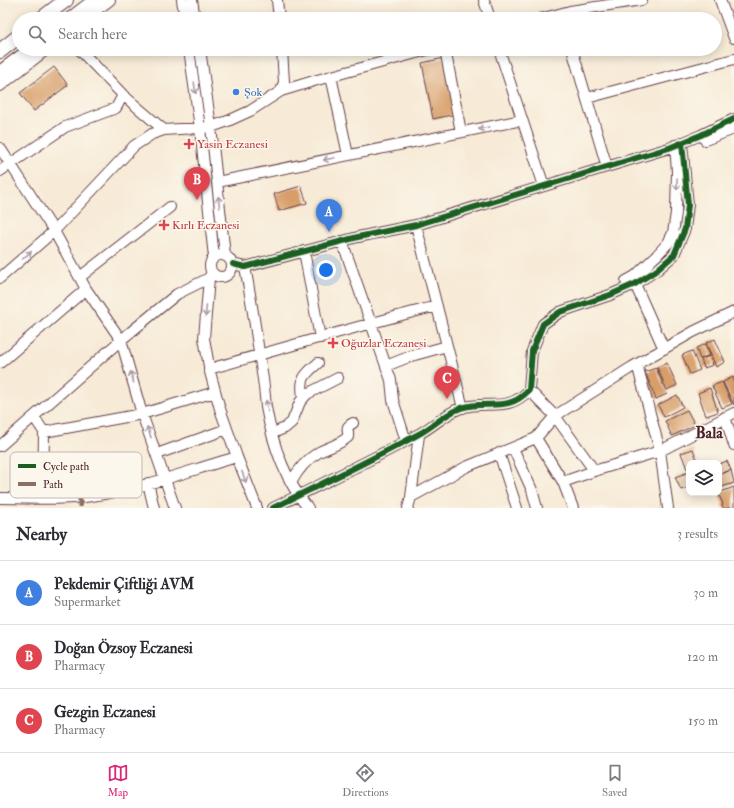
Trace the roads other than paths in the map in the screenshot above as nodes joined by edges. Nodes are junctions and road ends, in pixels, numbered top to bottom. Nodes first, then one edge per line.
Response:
1 (66, 0) edge
2 (96, 0) edge
3 (110, 0) edge
4 (182, 0) edge
5 (192, 0) edge
6 (278, 0) edge
7 (484, 0) edge
8 (642, 0) edge
9 (720, 0) edge
10 (50, 12) edge
11 (80, 12) edge
12 (94, 12) edge
13 (184, 12) edge
14 (194, 12) edge
15 (279, 12) edge
16 (488, 12) edge
17 (583, 12) edge
18 (734, 38) edge
19 (12, 42) edge
20 (0, 51) edge
21 (23, 56) edge
22 (38, 56) edge
23 (86, 56) edge
24 (190, 56) edge
25 (201, 56) edge
26 (282, 56) edge
27 (405, 56) edge
28 (446, 56) edge
29 (501, 56) edge
30 (574, 56) edge
31 (734, 59) edge
32 (0, 73) edge
33 (331, 76) junction
34 (0, 86) edge
35 (281, 91) junction
36 (123, 95) junction
37 (587, 98) junction
38 (522, 120) junction
39 (734, 120) edge
40 (211, 127) junction
41 (200, 128) junction
42 (734, 129) edge
43 (164, 130) junction
44 (461, 132) junction
45 (677, 147) junction
46 (0, 148) edge
47 (348, 155) junction
48 (10, 165) junction
49 (607, 167) junction
50 (0, 171) edge
51 (217, 182) junction
52 (544, 186) junction
53 (170, 207) dead end
54 (416, 224) junction
55 (54, 231) junction
56 (342, 241) junction
57 (304, 251) junction
58 (225, 255) junction
59 (214, 258) junction
60 (233, 264) junction
61 (244, 267) junction
62 (211, 275) junction
63 (80, 277) junction
64 (0, 278) edge
65 (635, 284) junction
66 (86, 289) junction
67 (437, 306) junction
68 (734, 312) edge
69 (372, 322) junction
70 (320, 338) junction
71 (121, 340) junction
72 (447, 346) junction
73 (664, 349) junction
74 (259, 355) junction
75 (0, 363) edge
76 (318, 363) dead end
77 (637, 364) junction
78 (386, 366) junction
79 (209, 369) junction
80 (531, 375) junction
81 (338, 378) dead end
82 (529, 390) junction
83 (215, 392) junction
84 (303, 397) junction
85 (463, 408) junction
86 (142, 414) junction
87 (730, 415) edge
88 (556, 416) junction
89 (34, 417) junction
90 (354, 423) dead end
91 (227, 430) junction
92 (44, 432) junction
93 (273, 433) junction
94 (419, 435) junction
95 (536, 438) junction
96 (406, 441) junction
97 (734, 444) edge
98 (0, 446) edge
99 (513, 448) junction
100 (660, 451) junction
101 (45, 452) edge
102 (499, 453) junction
103 (157, 454) junction
104 (237, 457) junction
105 (594, 471) junction
106 (166, 478) junction
107 (563, 482) junction
108 (148, 483) junction
109 (291, 483) junction
110 (142, 485) edge
111 (298, 496) junction
112 (411, 497) junction
113 (0, 498) edge
114 (72, 498) edge
115 (46, 501) edge
116 (154, 508) edge
117 (175, 508) edge
118 (257, 508) edge
119 (273, 508) edge
120 (308, 508) edge
121 (408, 508) edge
122 (517, 508) edge
123 (537, 508) edge
124 (573, 508) edge
125 (668, 508) edge

1 - 10 highway
2 - 11 highway
3 - 12 street
4 - 13 street
5 - 14 street
6 - 15 street
7 - 16 street
8 - 17 street
9 - 18 street
19 - 20 highway
21 - 32 highway
22 - 34 street
23 - 36 street
24 -> 41 street
25 - 40 street
26 - 35 street
27 - 33 street
28 - 44 street
29 - 38 street
30 - 37 street
31 - 37 street
33 - 35 street
33 - 47 street
35 - 40 street
36 - 43 street
36 - 48 street
37 - 49 street
38 -> 44 street
38 - 52 street
39 - 45 street
40 - 41 street
40 - 51 street
41 - 43 street
41 - 59 street
42 - 45 street
43 - 55 street
44 - 47 street
45 - 49 street
45 - 65 street
45 -> 80 street
46 - 48 street
47 -> 51 street
48 - 50 street
48 - 55 street
49 - 52 street
58 -> 51 street
52 - 54 street
53 - 63 street
54 - 56 street
54 - 67 street
55 - 63 street
64 -> 55 street
56 - 57 street
56 - 69 street
57 - 61 street
57 - 70 street
58 - 59 street
58 - 60 street
59 - 62 street
60 - 61 street
60 - 62 street
61 - 74 street
62 - 71 street
62 -> 79 street
63 - 66 street
65 - 73 street
65 - 80 street
66 - 71 street
66 - 75 street
67 - 69 street
67 - 72 street
68 - 73 street
69 - 70 street
69 - 78 street
70 - 74 street
86 -> 71 street
71 - 89 street
72 - 78 street
72 - 85 street
73 - 77 street
74 - 79 street
93 -> 74 street
76 - 84 street
77 - 88 street
77 - 100 street
78 - 96 street
79 - 83 street
80 - 82 street
81 - 84 street
82 - 85 street
82 - 88 street
83 - 86 street
83 - 91 street
84 - 93 street
85 - 94 street
86 - 92 street
103 -> 86 street
87 - 97 street
87 - 100 street
88 - 95 street
88 - 105 street
89 - 92 street
89 - 98 street
90 - 109 street
91 - 103 street
91 - 104 street
92 - 101 street
93 - 109 street
94 - 96 street
94 - 112 street
95 - 99 street
95 - 107 street
96 - 111 street
99 - 102 street
99 - 123 street
100 - 105 street
100 - 125 street
102 - 112 street
102 - 122 street
103 - 106 street
104 - 106 street
104 -> 118 street
105 - 107 street
106 - 108 street
106 - 117 street
107 - 124 street
108 - 110 street
108 - 116 street
109 - 111 street
111 - 119 street
111 - 120 street
112 - 121 street
113 - 115 street
114 - 115 street

